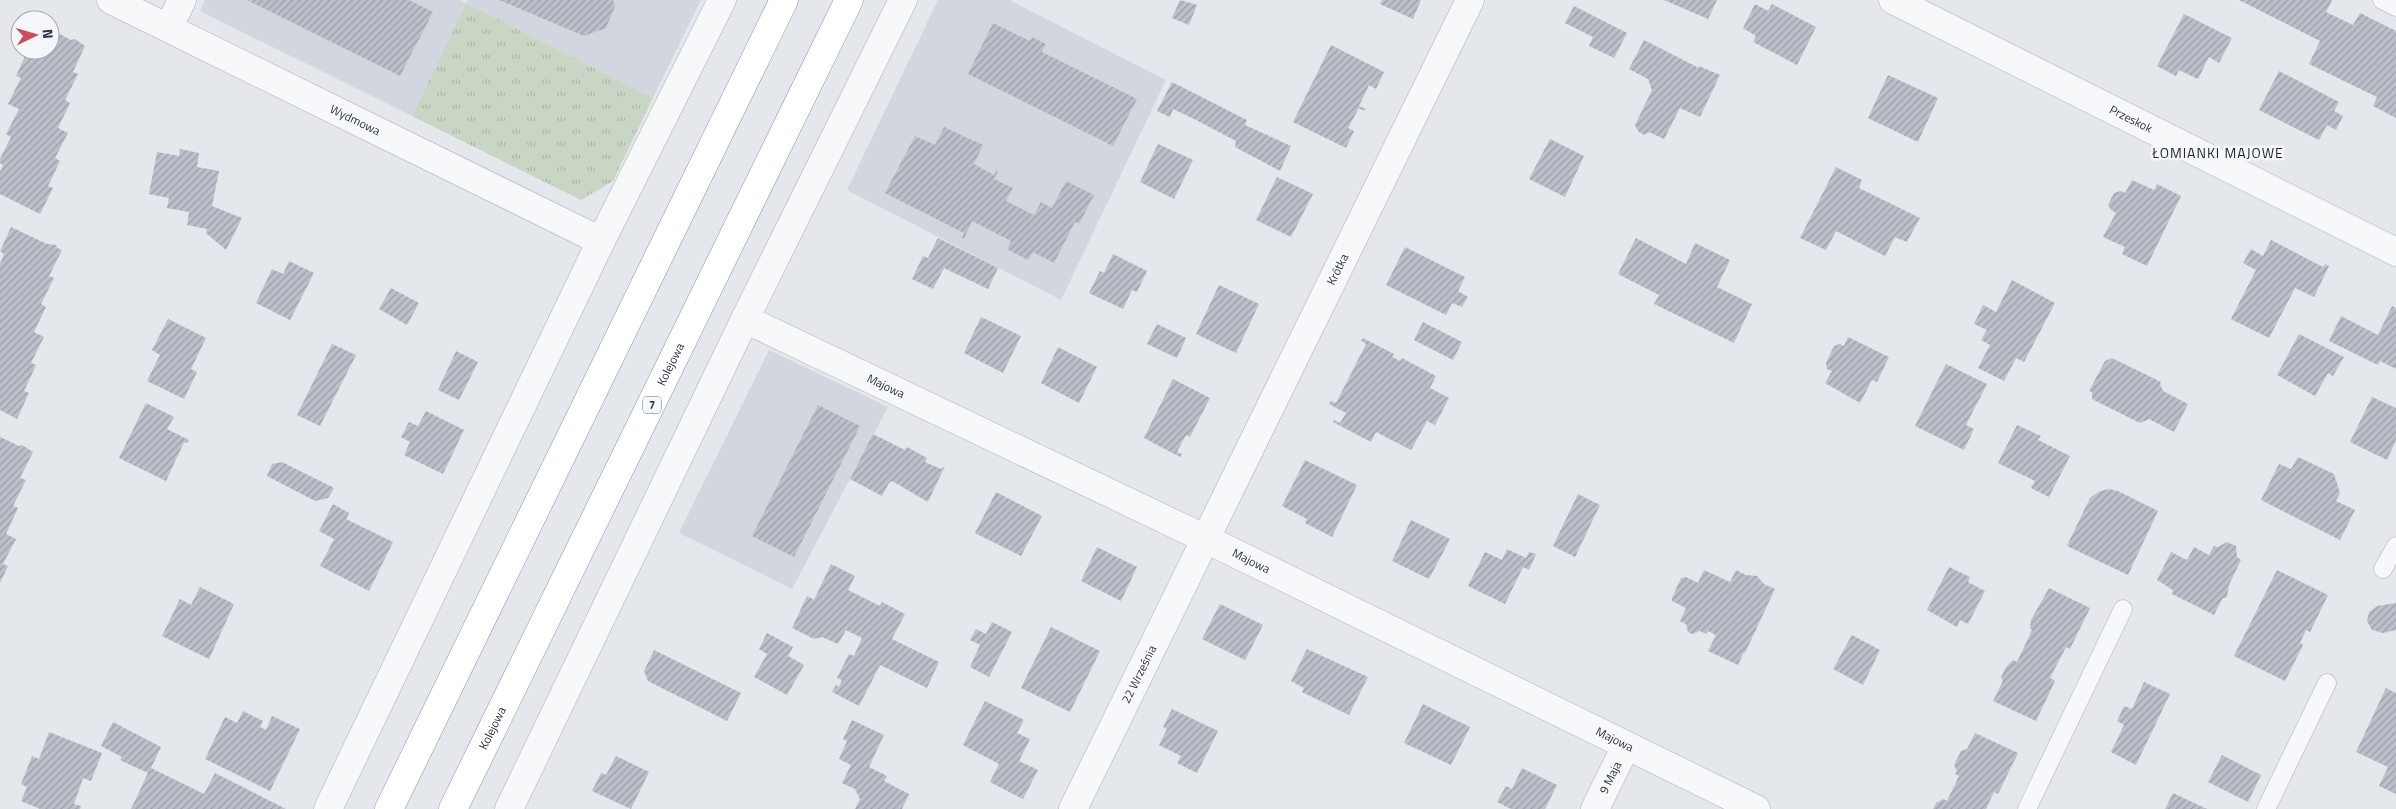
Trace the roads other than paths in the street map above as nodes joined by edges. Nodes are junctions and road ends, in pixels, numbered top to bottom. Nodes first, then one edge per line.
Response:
1 (111, 0) edge
2 (182, 0) edge
3 (722, 0) edge
4 (784, 0) edge
5 (849, 0) edge
6 (903, 0) edge
7 (1470, 0) edge
8 (2382, 0) edge
9 (1897, 1) edge
10 (2396, 7) edge
11 (169, 28) junction
12 (601, 241) junction
13 (2396, 252) edge
14 (744, 319) junction
15 (1206, 539) junction
16 (2396, 546) edge
17 (2384, 569) dead end
18 (2123, 609) dead end
19 (2328, 683) dead end
20 (1626, 746) junction
21 (328, 809) edge
22 (389, 809) edge
23 (453, 809) edge
24 (509, 809) edge
25 (1073, 809) edge
26 (1595, 809) edge
27 (1756, 809) edge
28 (2027, 809) edge
29 (2266, 809) edge

1 - 11 street, Wydmowa
2 - 11 street
3 - 12 street
4 - 22 highway
5 - 23 highway, Kolejowa / 7
6 - 14 street
7 - 15 street, Krótka
8 - 10 lane
9 - 13 street, Przeskok
11 - 12 street, Wydmowa
12 - 21 street
14 - 15 street, Majowa
14 - 24 street
15 - 20 street, Majowa
15 - 25 street, 22 Września
16 - 17 lane
18 - 28 lane
19 - 29 lane
20 - 26 street, 9 Maja
20 - 27 street, Majowa

